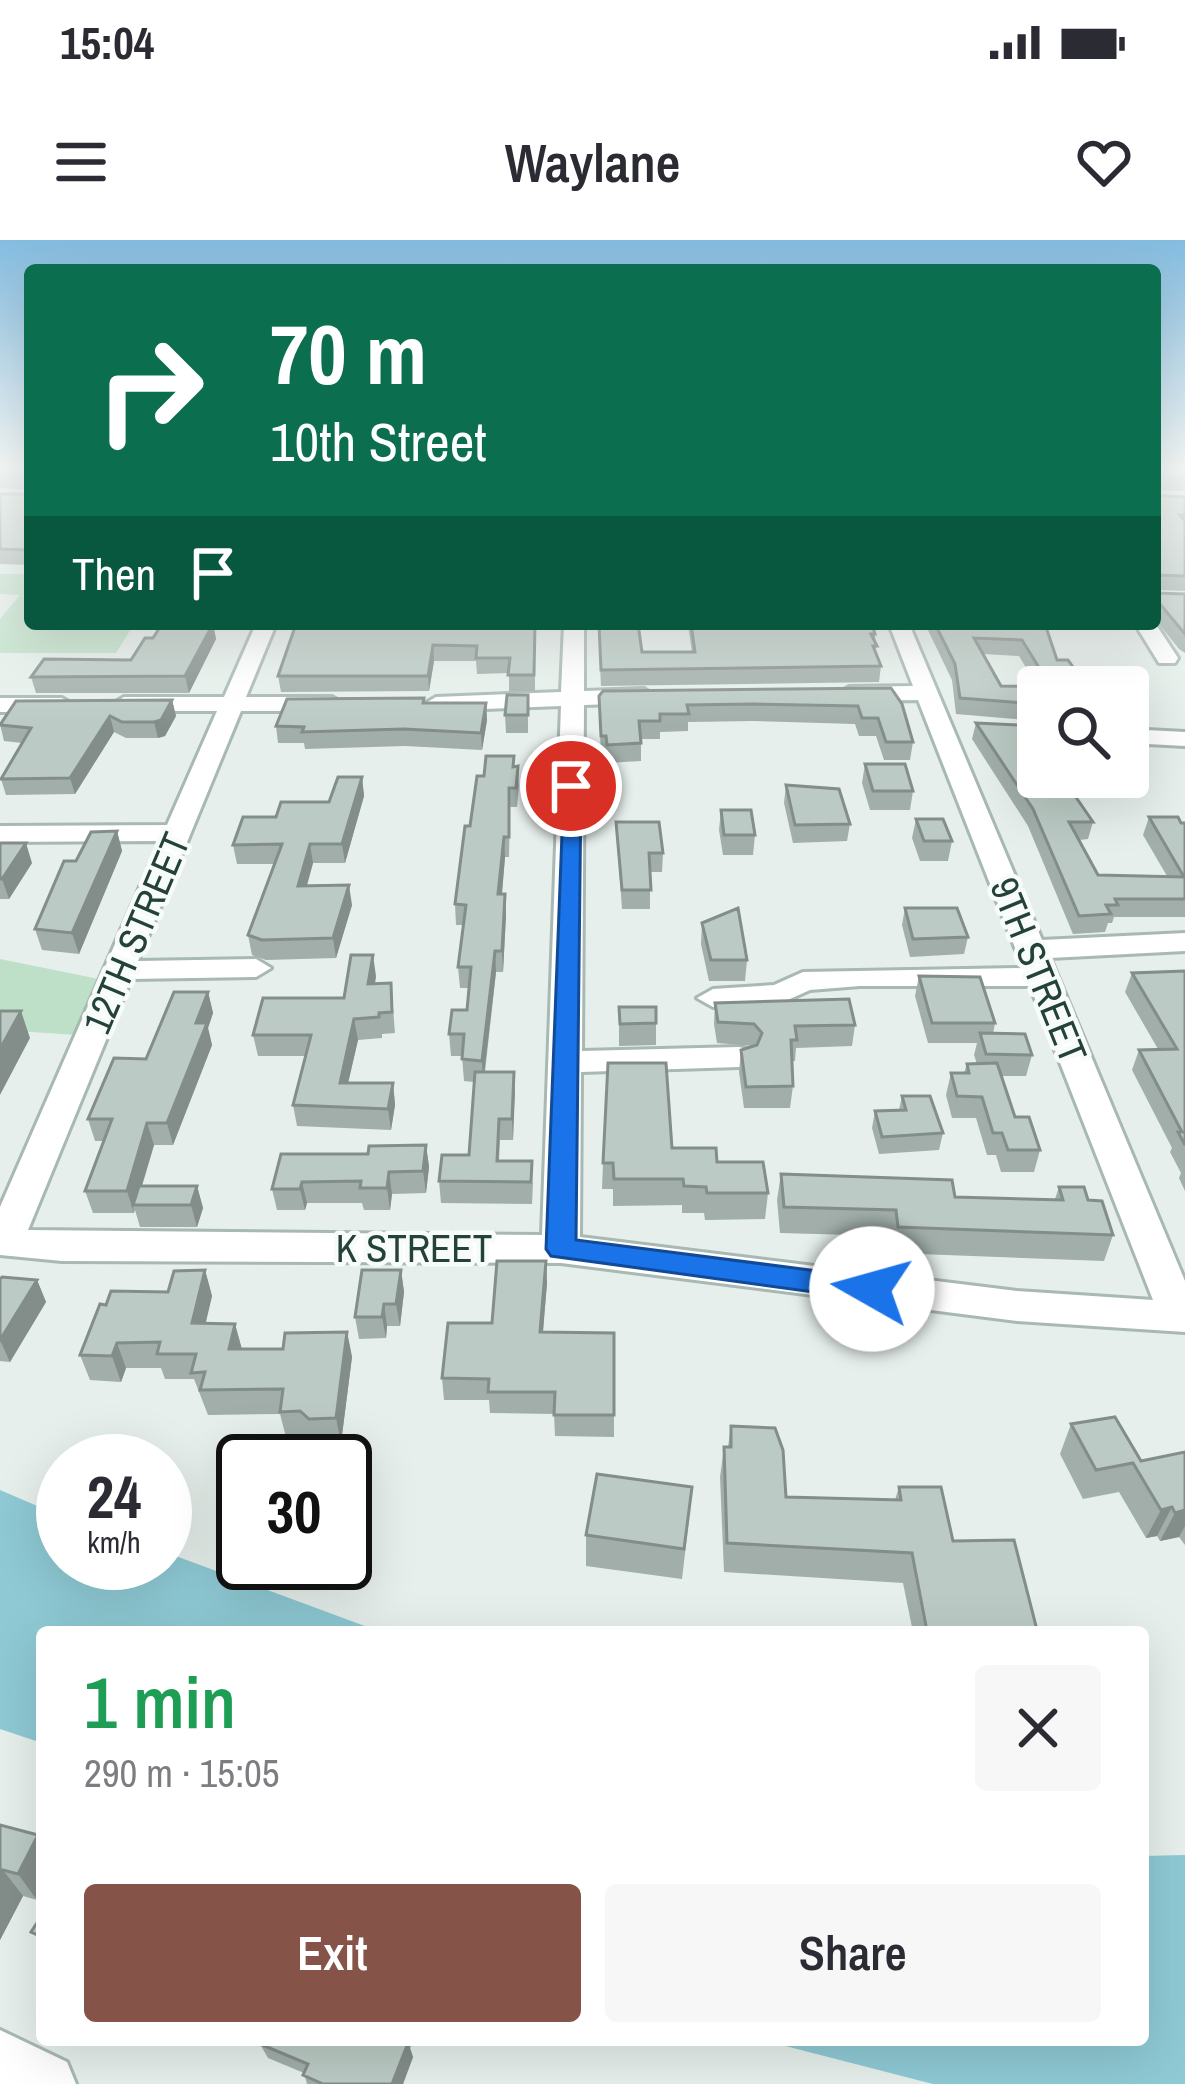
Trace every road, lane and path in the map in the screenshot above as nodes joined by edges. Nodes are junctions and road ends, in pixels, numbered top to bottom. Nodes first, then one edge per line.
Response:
1 (263, 630) edge
2 (574, 630) edge
3 (901, 630) edge
4 (1149, 630) edge
5 (1167, 658) dead end
6 (927, 693) junction
7 (814, 694) edge
8 (678, 696) edge
9 (573, 699) junction
10 (229, 704) junction
11 (346, 704) edge
12 (417, 704) edge
13 (0, 705) edge
14 (1149, 737) edge
15 (1185, 739) edge
16 (178, 832) junction
17 (0, 834) edge
18 (1185, 942) edge
19 (1036, 963) junction
20 (256, 968) dead end
21 (123, 970) junction
22 (713, 998) edge
23 (739, 1057) edge
24 (565, 1063) junction
25 (2, 1241) edge
26 (561, 1249) junction
27 (1183, 1317) edge
28 (0, 2061) edge
29 (45, 2084) edge

1 - 10 street, 12TH STREET
2 - 9 street
3 - 6 street, 9TH STREET
4 - 5 street
6 - 7 street
6 - 19 street, 9TH STREET
8 - 9 street
9 - 12 street
9 - 24 street
10 - 11 street
10 - 13 street
10 - 16 street, 12TH STREET
14 - 15 street
16 - 17 street
16 - 21 street, 12TH STREET
18 - 19 street
19 - 22 street
19 - 27 street, 9TH STREET
20 - 21 street
21 - 25 street, 12TH STREET
23 - 24 street
24 - 26 street
25 - 26 street, K STREET
26 - 27 street, K STREET
28 - 29 street

